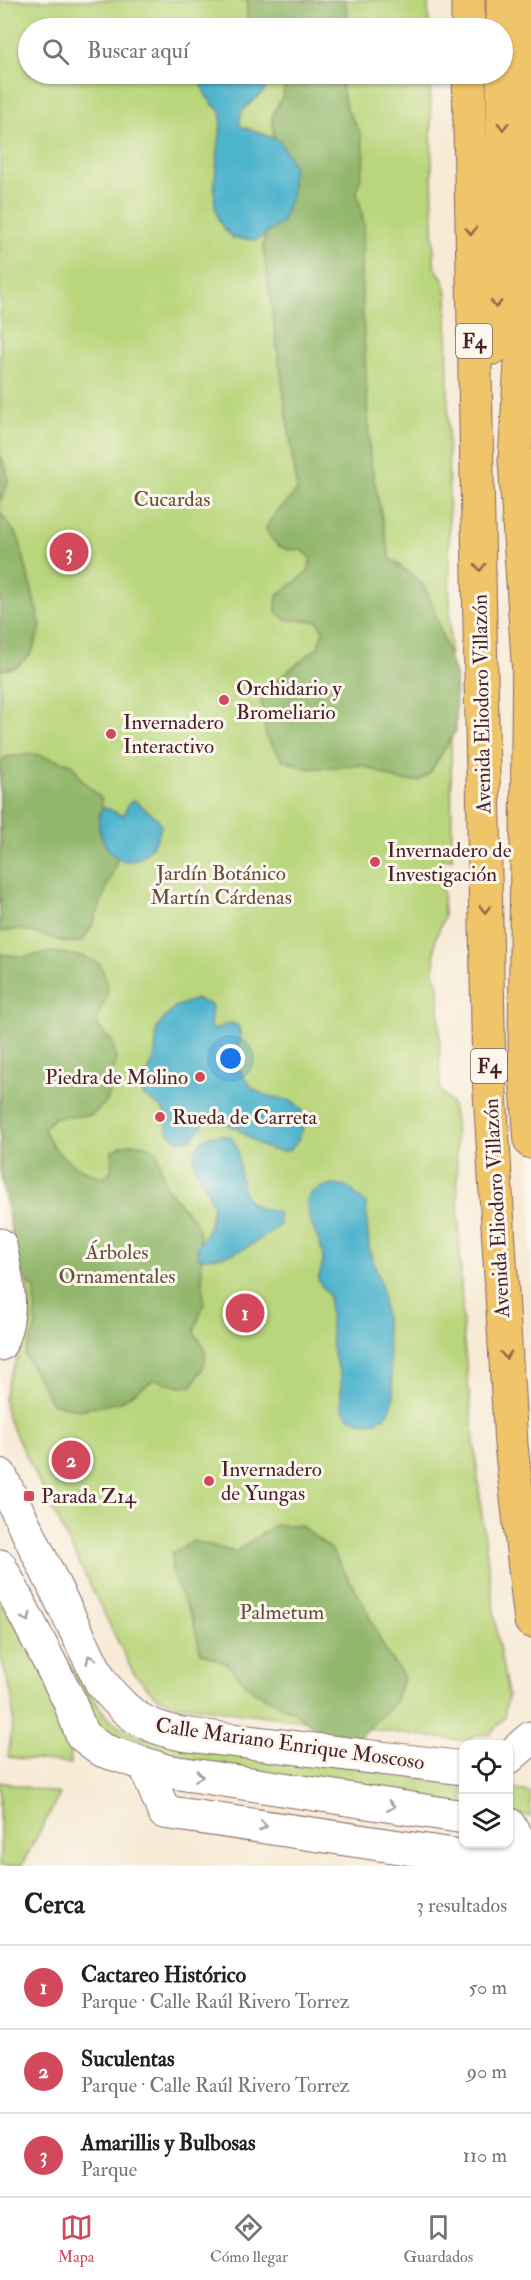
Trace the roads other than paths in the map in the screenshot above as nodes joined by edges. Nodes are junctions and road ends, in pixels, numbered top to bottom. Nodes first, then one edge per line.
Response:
1 (468, 0) edge
2 (503, 0) edge
3 (531, 0) edge
4 (468, 18) edge
5 (503, 18) edge
6 (469, 84) edge
7 (503, 84) edge
8 (479, 508) junction
9 (531, 616) edge
10 (528, 660) junction
11 (531, 1142) edge
12 (0, 1245) edge
13 (0, 1344) edge
14 (0, 1475) edge
15 (0, 1566) edge
16 (531, 1621) edge
17 (531, 1738) edge
18 (513, 1754) edge
19 (146, 1765) junction
20 (459, 1767) edge
21 (459, 1816) edge
22 (513, 1831) edge
23 (531, 1857) edge
24 (528, 1866) edge

1 - 4 highway
2 -> 5 highway
3 - 10 highway
6 -> 8 highway, Avenida Eliodoro Villazón / F4
7 -> 8 highway
8 -> 16 highway, Avenida Eliodoro Villazón / F4
9 - 10 highway, F4
10 - 11 highway, Avenida Eliodoro Villazón / F4
12 - 13 street
20 -> 14 street, Calle Mariano Enrique Moscoso
15 -> 19 street, Calle Mariano Enrique Moscoso
17 - 18 street
19 -> 21 street, Calle Mariano Enrique Moscoso
19 -> 24 street, Calle Mariano Enrique Moscoso
22 - 23 street

